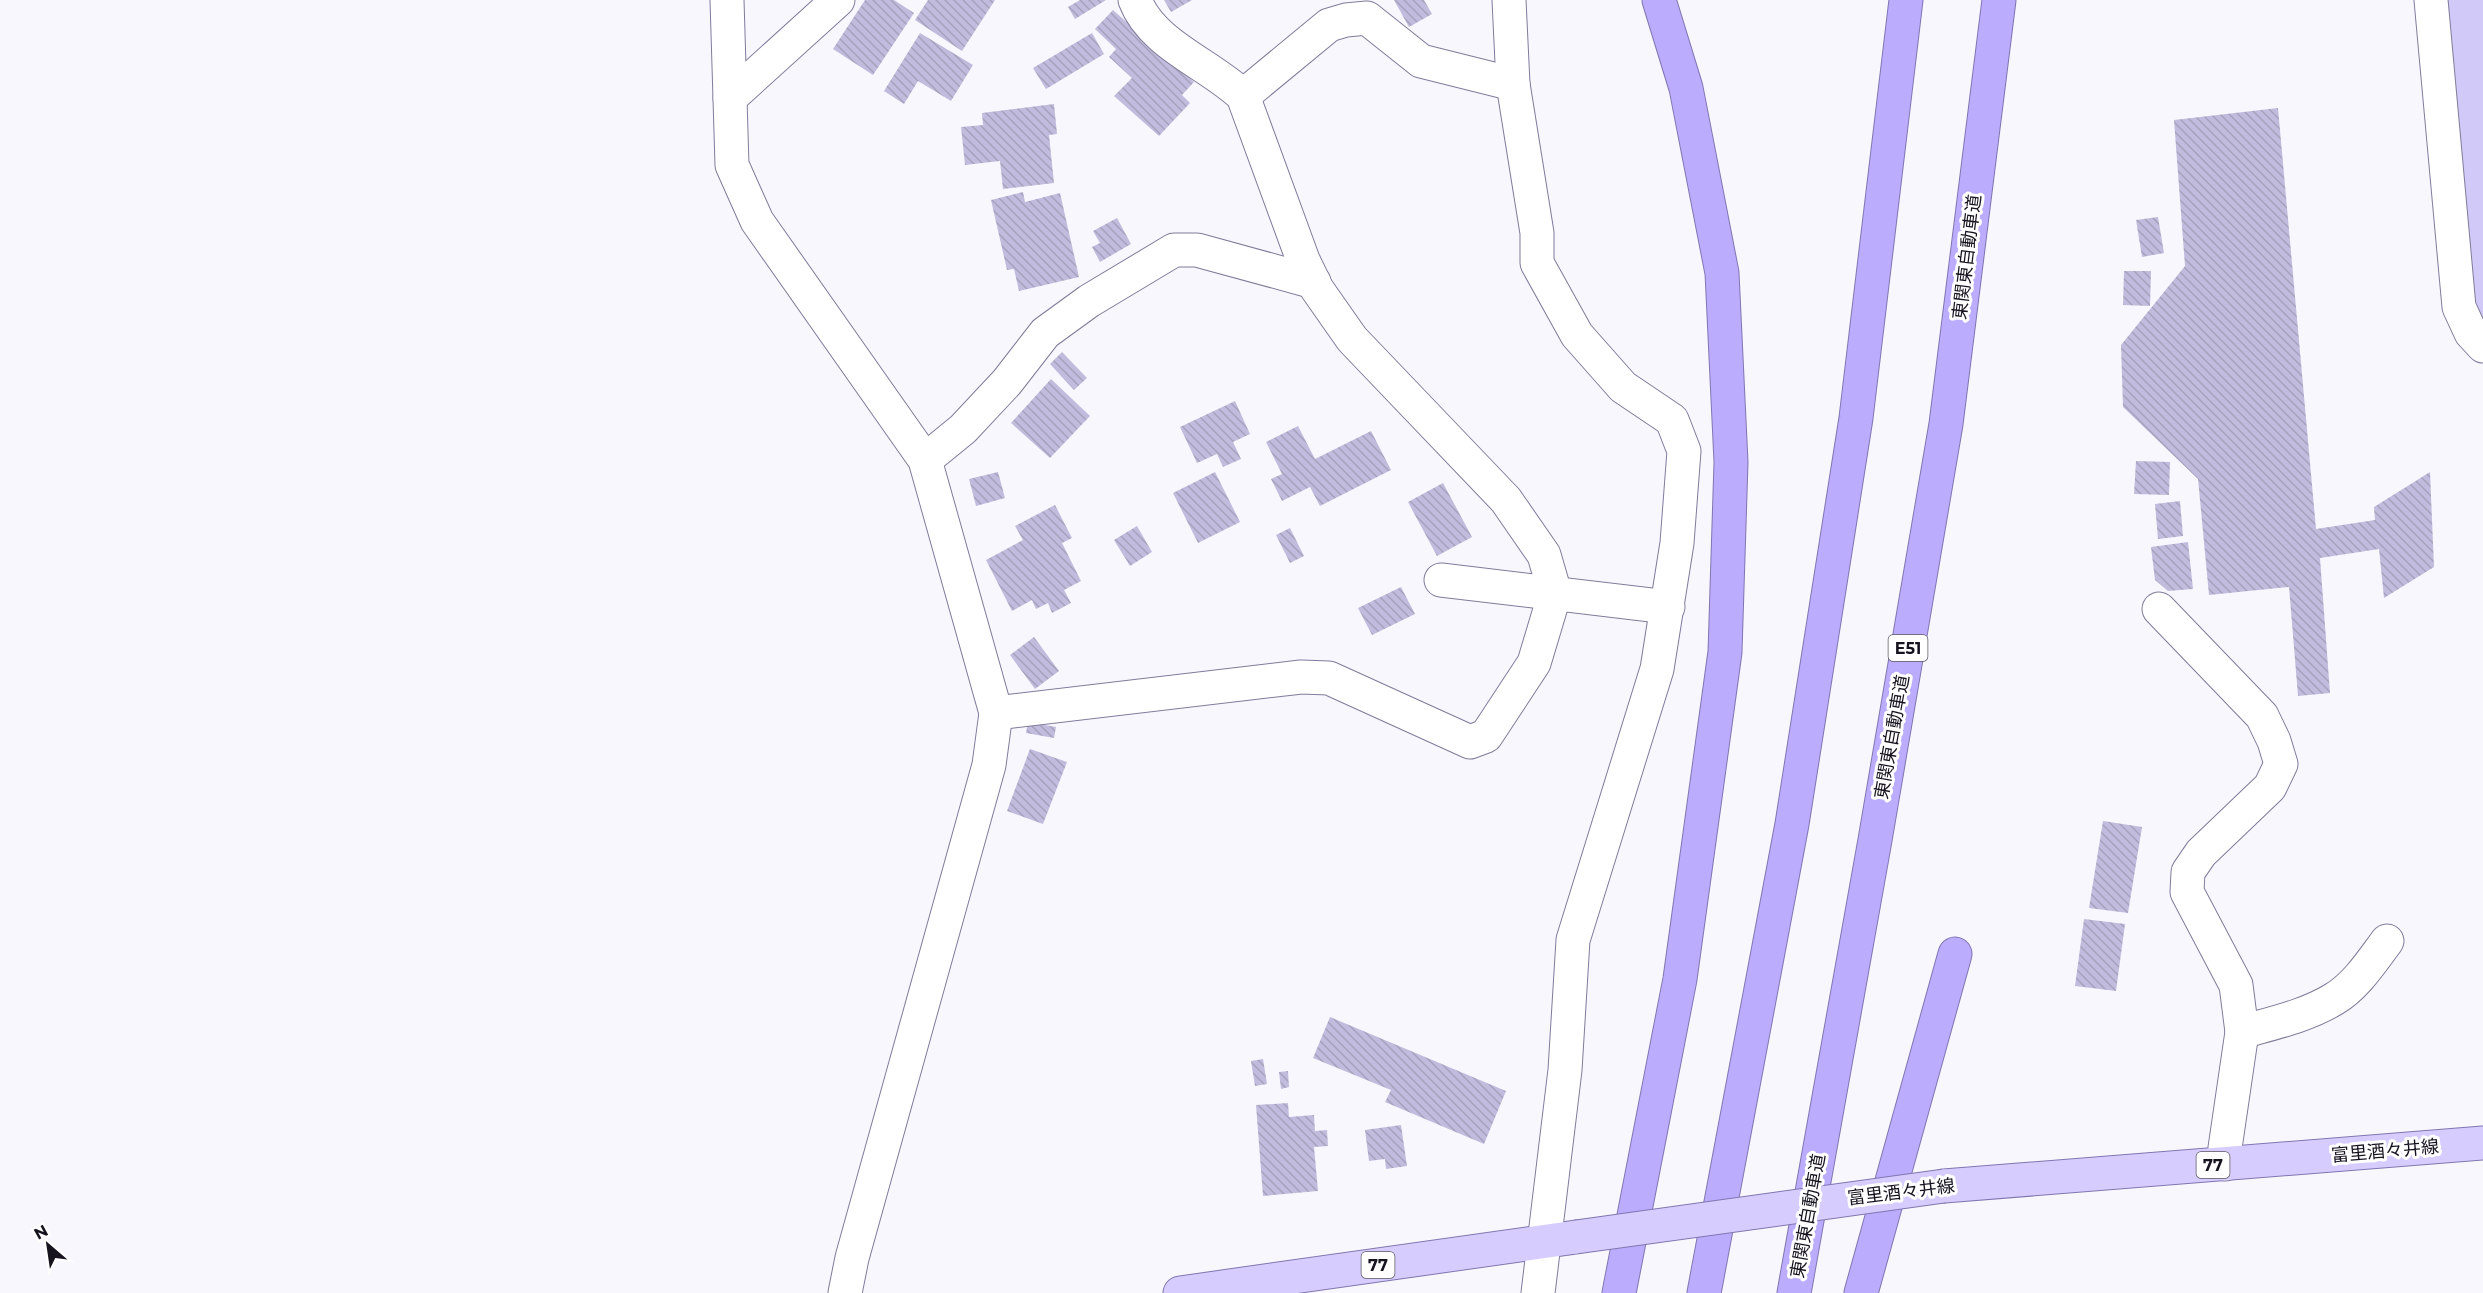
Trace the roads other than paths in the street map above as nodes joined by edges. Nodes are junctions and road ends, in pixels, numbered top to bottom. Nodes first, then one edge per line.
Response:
1 (727, 0) edge
2 (838, 0) edge
3 (1135, 0) edge
4 (1509, 0) edge
5 (1659, 0) edge
6 (1906, 0) edge
7 (1999, 0) edge
8 (2431, 0) edge
9 (1513, 84) junction
10 (1243, 96) junction
11 (730, 98) junction
12 (1314, 282) junction
13 (2483, 346) edge
14 (925, 460) junction
15 (1441, 580) dead end
16 (1555, 593) junction
17 (1668, 607) junction
18 (2159, 609) dead end
19 (996, 713) junction
20 (2387, 941) dead end
21 (1955, 954) dead end
22 (2242, 1032) junction
23 (2483, 1143) edge
24 (2225, 1164) junction
25 (1561, 1240) junction
26 (844, 1293) edge
27 (1180, 1293) edge
28 (1538, 1293) edge
29 (1619, 1293) edge
30 (1704, 1293) edge
31 (1794, 1293) edge
32 (1861, 1293) edge

1 - 11 street
2 - 11 street
3 - 10 street
4 - 9 street
5 - 29 highway
6 - 30 highway
7 - 31 highway, 東関東自動車道 / E51
8 - 13 street
9 - 10 street
9 - 17 street
10 - 12 street
11 - 14 street
12 - 14 street
12 - 16 street
14 - 19 street
15 - 16 street
16 - 17 street
16 - 19 street
17 - 25 street
18 - 22 street
19 - 26 street
20 - 22 street
21 - 32 highway
22 - 24 street
23 - 24 main road, 富里酒々井線 / 77
24 - 25 main road, 富里酒々井線 / 77, bridge
25 - 27 main road, 富里酒々井線 / 77
25 - 28 street

